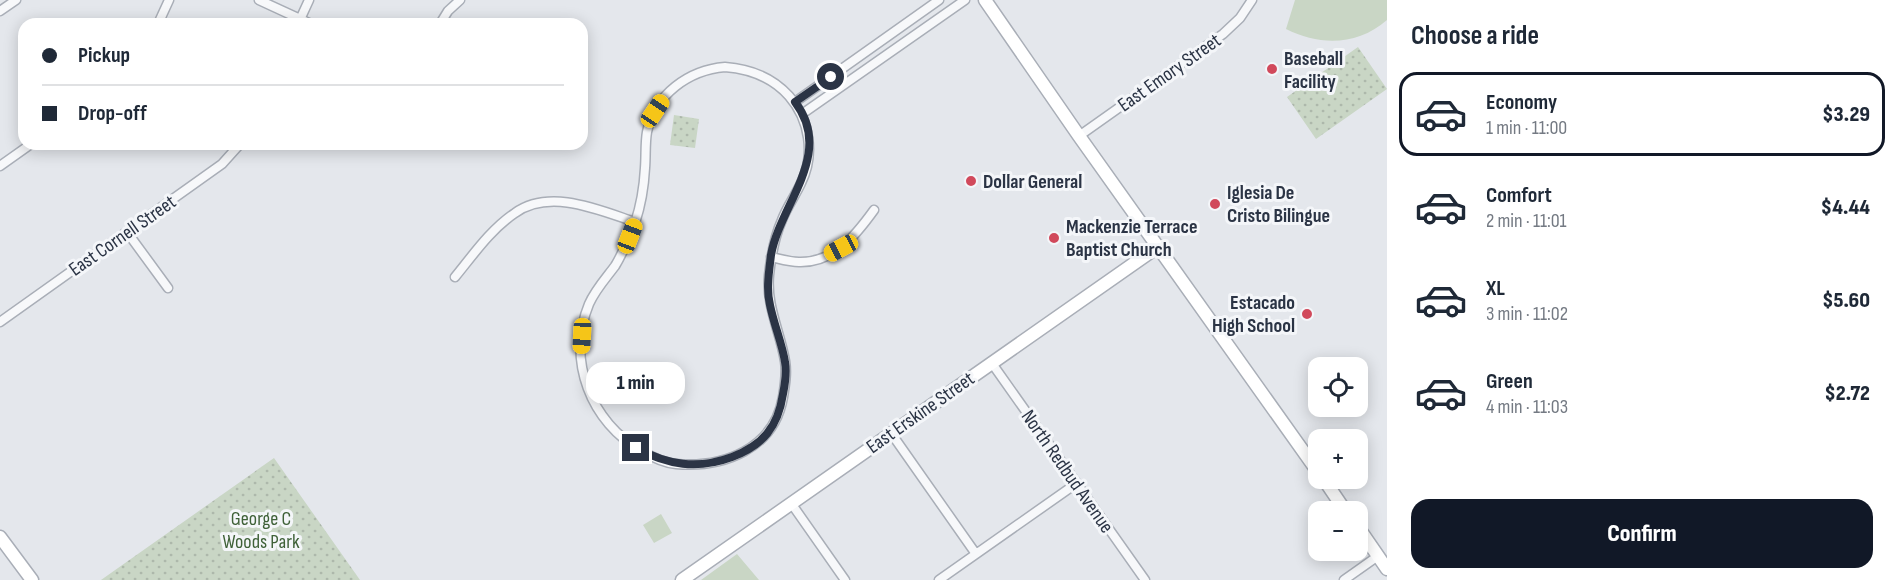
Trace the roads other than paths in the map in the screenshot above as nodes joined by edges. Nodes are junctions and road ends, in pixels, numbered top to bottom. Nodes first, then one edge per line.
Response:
1 (16, 0) edge
2 (169, 0) edge
3 (259, 0) edge
4 (309, 0) edge
5 (460, 0) edge
6 (939, 0) edge
7 (965, 0) edge
8 (985, 0) edge
9 (1252, 0) edge
10 (0, 11) edge
11 (161, 18) edge
12 (292, 18) edge
13 (301, 18) edge
14 (444, 18) edge
15 (795, 102) junction
16 (802, 114) junction
17 (1079, 136) junction
18 (23, 150) edge
19 (235, 150) edge
20 (0, 166) edge
21 (874, 210) dead end
22 (635, 222) junction
23 (127, 232) junction
24 (1159, 246) junction
25 (771, 257) junction
26 (455, 277) dead end
27 (168, 288) dead end
28 (0, 322) edge
29 (991, 362) junction
30 (891, 433) junction
31 (1308, 458) edge
32 (1077, 483) junction
33 (791, 503) junction
34 (0, 537) edge
35 (1368, 542) edge
36 (976, 554) junction
37 (1378, 556) junction
38 (1387, 569) edge
39 (32, 580) edge
40 (682, 580) edge
41 (845, 580) edge
42 (939, 580) edge
43 (1145, 580) edge
44 (1344, 580) edge

1 - 10 street
2 - 11 street
3 - 12 street
4 - 13 street
5 - 14 street
6 - 15 street
7 - 16 street
8 - 17 main road
9 - 17 street, East Emory Street
15 - 16 street
15 - 22 street
16 - 25 street
17 - 24 main road
18 - 20 street
19 - 23 street, East Cornell Street
21 - 25 street
22 - 25 street
22 - 26 street
23 - 27 street
23 - 28 street, East Cornell Street
24 - 29 main road, East Erskine Street
24 - 31 main road
29 - 30 main road, East Erskine Street
29 - 32 street, North Redbud Avenue
30 - 33 main road, East Erskine Street
30 - 36 street
32 - 36 street
32 - 43 street, North Redbud Avenue
33 - 40 main road, East Erskine Street
33 - 41 street
34 - 39 main road
35 - 37 main road
36 - 42 street
37 - 38 main road
37 - 44 street

